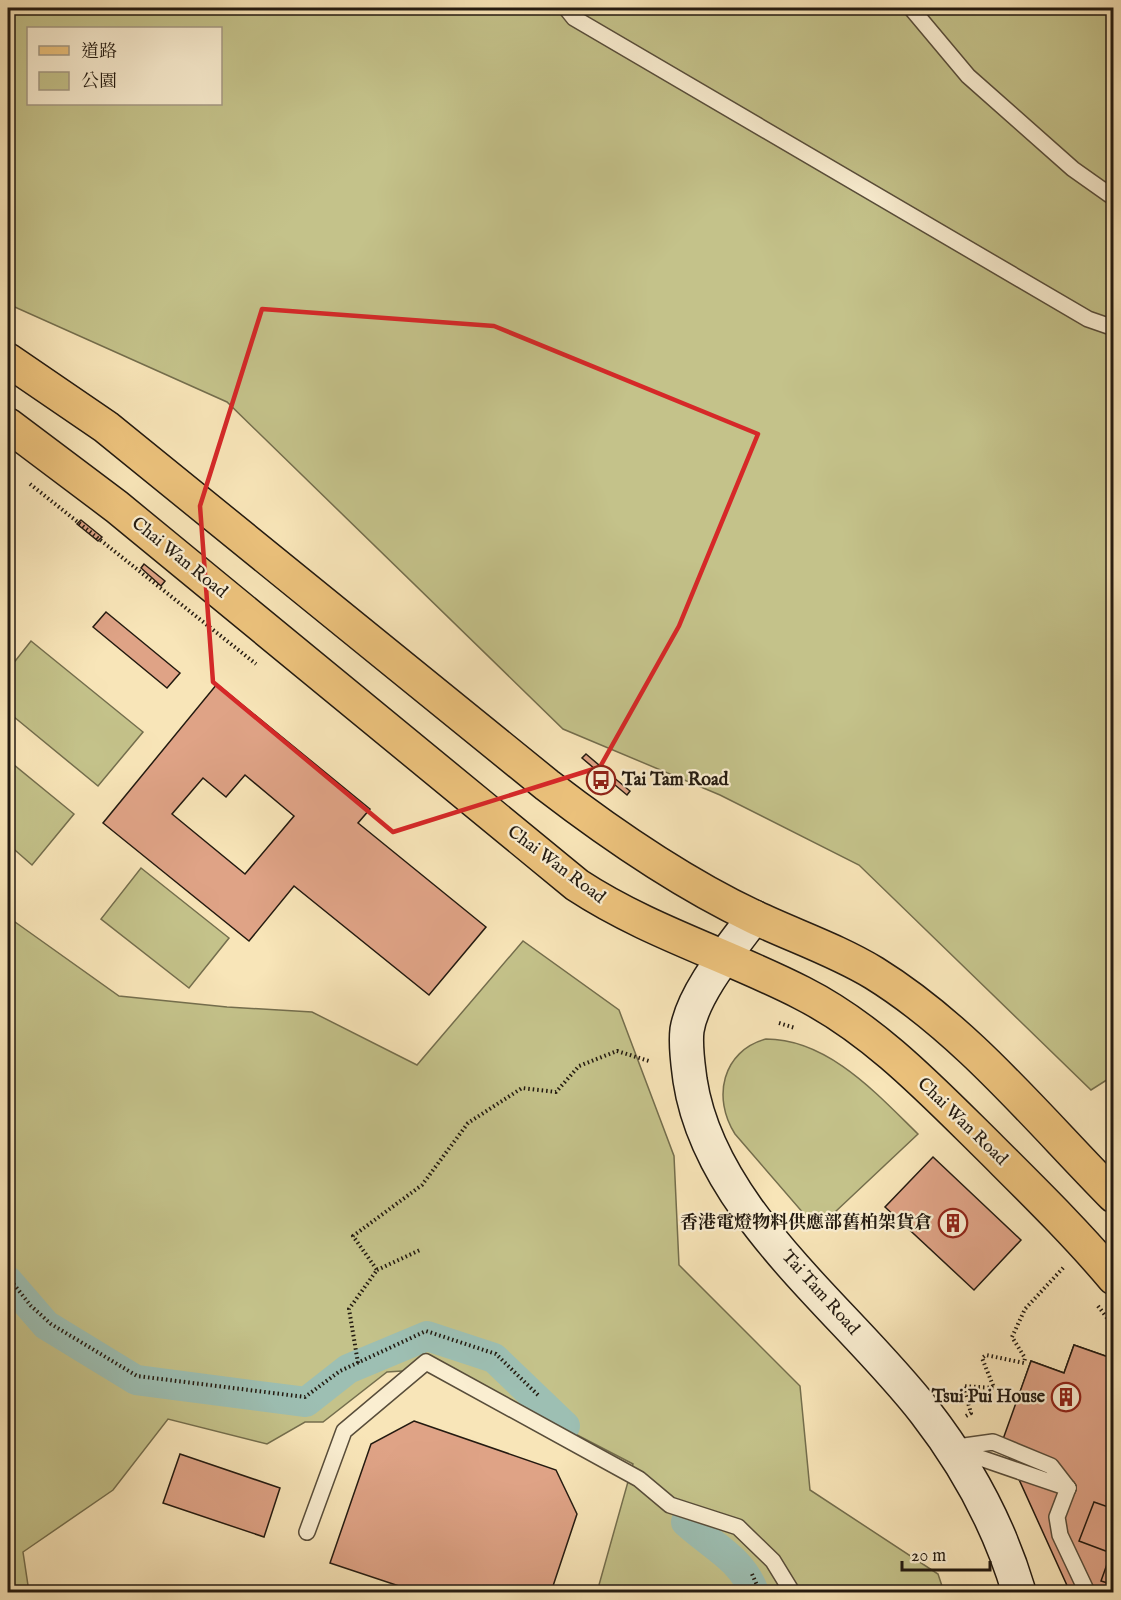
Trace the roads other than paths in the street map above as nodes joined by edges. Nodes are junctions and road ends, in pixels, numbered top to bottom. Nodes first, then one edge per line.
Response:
1 (566, 8) edge
2 (911, 8) edge
3 (1113, 198) edge
4 (1113, 328) edge
5 (8, 360) edge
6 (8, 425) edge
7 (754, 917) junction
8 (725, 957) junction
9 (1113, 1196) edge
10 (1113, 1278) edge
11 (956, 1434) junction
12 (307, 1532) dead end
13 (792, 1593) edge
14 (1020, 1593) edge
15 (1087, 1593) edge

1 - 4 lane
2 - 3 lane
5 - 7 main road
6 - 8 main road, Chai Wan Road
7 - 8 main road, Tai Tam Road
7 - 9 main road
8 - 10 main road, Chai Wan Road
8 - 11 main road, Tai Tam Road
11 - 14 main road, Tai Tam Road
11 - 15 lane
12 - 13 lane

